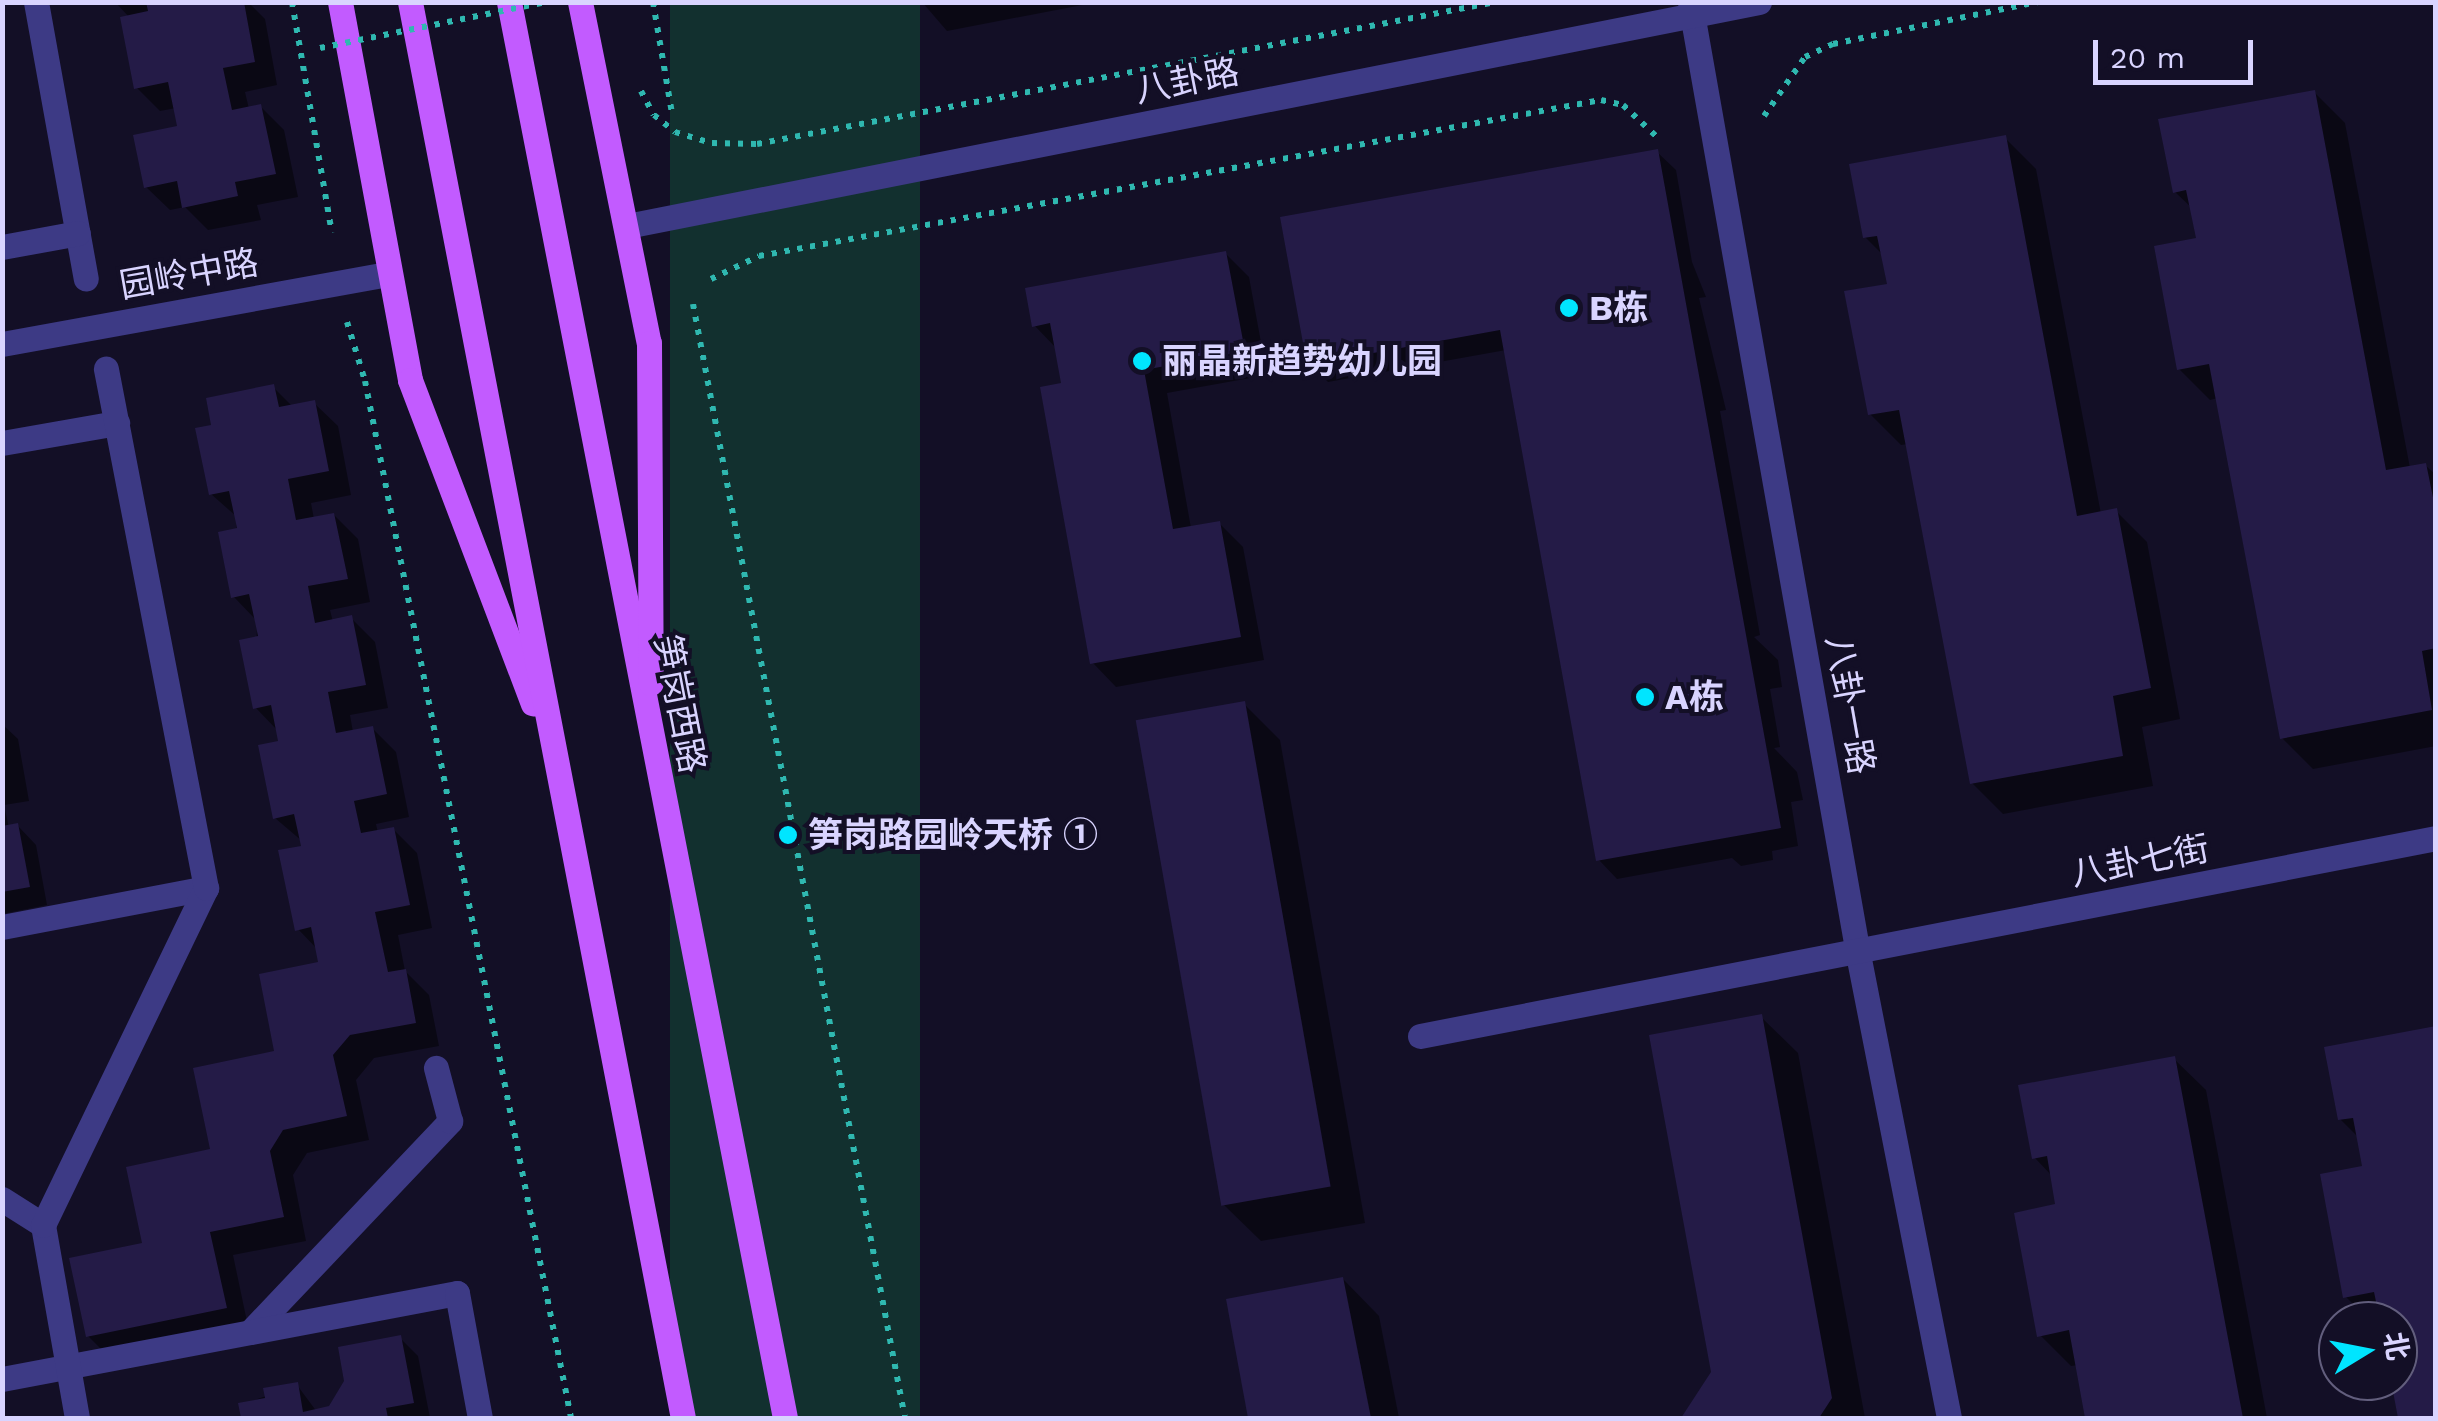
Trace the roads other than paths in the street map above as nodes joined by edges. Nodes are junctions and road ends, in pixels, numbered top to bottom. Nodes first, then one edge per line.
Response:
1 (36, 2) edge
2 (340, 2) edge
3 (410, 2) edge
4 (509, 2) edge
5 (580, 2) edge
6 (1760, 2) edge
7 (1691, 9) edge
8 (627, 226) junction
9 (78, 234) junction
10 (2, 247) edge
11 (387, 274) junction
12 (86, 279) dead end
13 (2, 344) edge
14 (106, 369) dead end
15 (117, 423) junction
16 (2, 443) edge
17 (651, 738) junction
18 (555, 759) junction
19 (2436, 838) edge
20 (206, 888) junction
21 (2, 927) edge
22 (1858, 954) junction
23 (1420, 1036) dead end
24 (436, 1068) dead end
25 (2, 1198) edge
26 (42, 1225) junction
27 (250, 1332) junction
28 (68, 1367) junction
29 (2, 1379) edge
30 (77, 1418) edge
31 (480, 1418) edge
32 (684, 1418) edge
33 (785, 1418) edge
34 (1949, 1418) edge

1 - 9 street
2 - 11 main road
3 - 18 main road
4 - 17 main road, 笋岗西路
5 - 8 main road
6 - 7 street, 八卦路
7 - 8 street, 八卦路
7 - 22 street, 八卦一路
8 - 17 main road
9 - 10 street
9 - 12 street
11 - 13 street, 园岭中路
11 - 18 main road
14 - 15 street
15 - 16 street
15 - 20 street
17 - 33 main road, 笋岗西路
18 - 32 main road
19 - 22 street, 八卦七街
20 - 21 street
20 - 26 street
22 - 23 street, 八卦七街
22 - 34 street, 八卦一路
24 - 27 street
25 - 26 street
26 - 28 street
27 - 28 street
27 - 31 street
28 - 29 street
28 - 30 street

